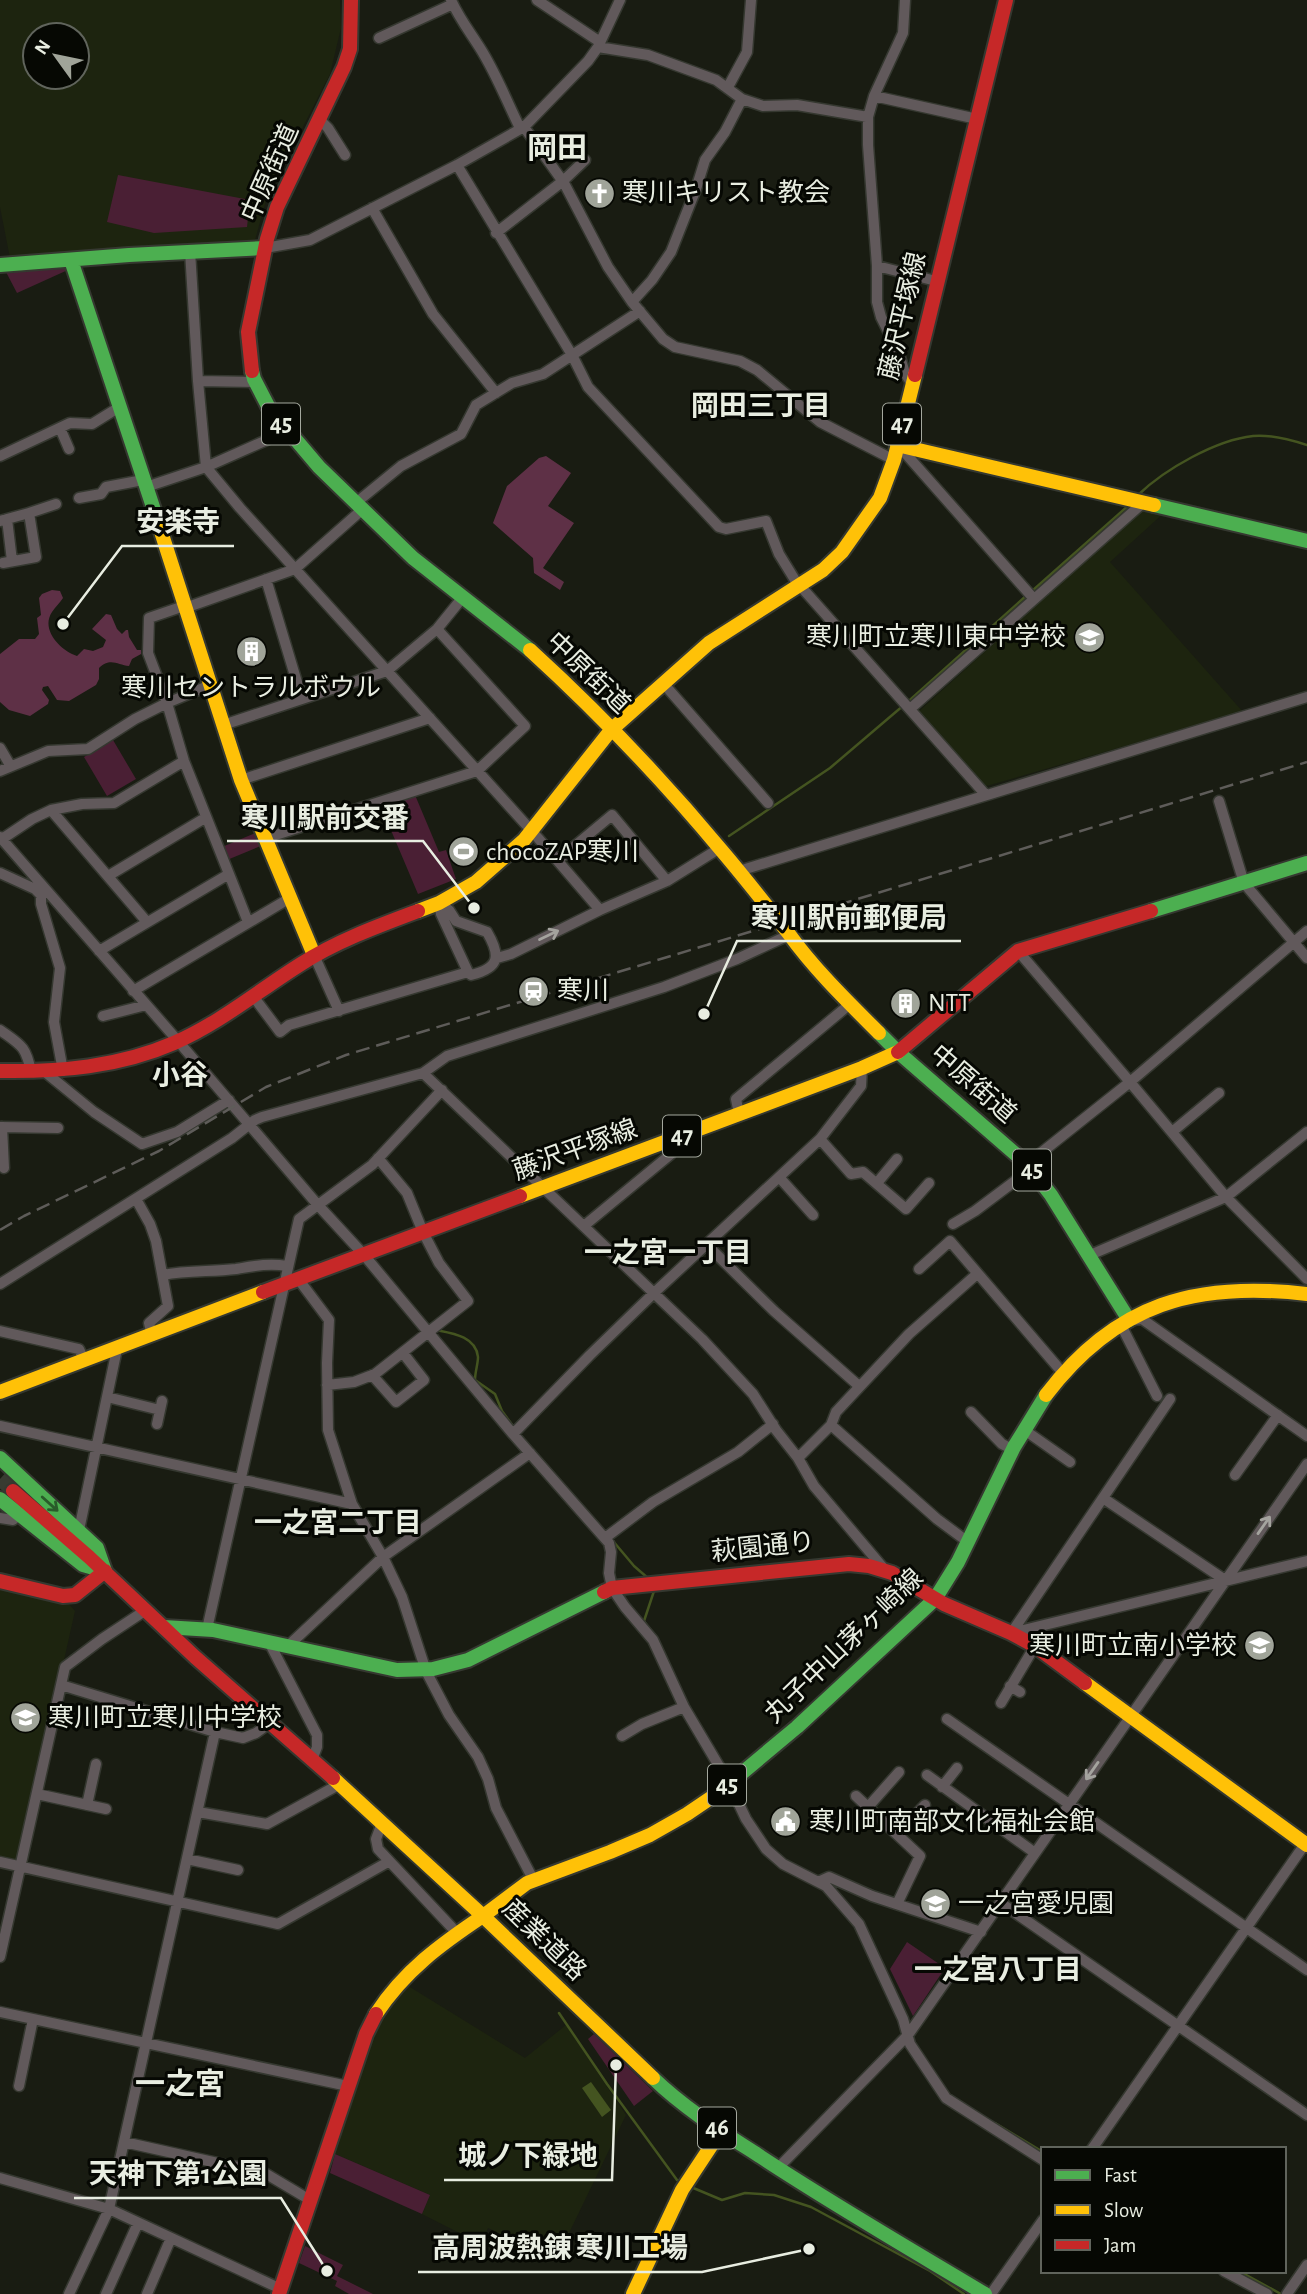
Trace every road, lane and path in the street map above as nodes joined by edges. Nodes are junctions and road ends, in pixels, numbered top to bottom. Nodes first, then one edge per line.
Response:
1 (351, 0) edge
2 (537, 0) edge
3 (620, 0) edge
4 (751, 0) edge
5 (905, 0) edge
6 (1006, 0) edge
7 (452, 2) edge
8 (379, 38) dead end
9 (599, 45) junction
10 (728, 88) junction
11 (874, 96) junction
12 (742, 99) junction
13 (868, 117) junction
14 (320, 120) junction
15 (977, 120) junction
16 (522, 127) junction
17 (345, 155) dead end
18 (585, 160) dead end
19 (457, 165) junction
20 (563, 181) junction
21 (372, 208) junction
22 (496, 233) junction
23 (265, 248) junction
24 (190, 251) junction
25 (71, 260) junction
26 (0, 265) edge
27 (877, 266) junction
28 (936, 281) junction
29 (632, 302) junction
30 (640, 311) junction
31 (572, 355) junction
32 (198, 381) junction
33 (256, 382) junction
34 (912, 384) junction
35 (496, 393) junction
36 (121, 405) junction
37 (60, 428) junction
38 (287, 431) junction
39 (897, 445) junction
40 (69, 449) dead end
41 (1, 454) edge
42 (894, 460) junction
43 (206, 467) junction
44 (144, 483) junction
45 (1144, 502) junction
46 (56, 504) dead end
47 (360, 505) junction
48 (89, 508) dead end
49 (29, 513) junction
50 (3, 520) edge
51 (1307, 541) edge
52 (295, 569) junction
53 (266, 579) junction
54 (800, 585) junction
55 (463, 597) junction
56 (1034, 600) junction
57 (185, 607) junction
58 (437, 629) junction
59 (387, 671) junction
60 (663, 683) junction
61 (210, 685) junction
62 (1307, 697) edge
63 (302, 699) junction
64 (167, 703) junction
65 (906, 705) junction
66 (430, 718) junction
67 (223, 725) junction
68 (611, 730) junction
69 (0, 748) edge
70 (184, 761) junction
71 (5, 768) edge
72 (477, 771) junction
73 (241, 780) junction
74 (985, 794) junction
75 (1219, 801) dead end
76 (768, 803) dead end
77 (51, 810) junction
78 (205, 818) junction
79 (532, 831) junction
80 (1, 838) edge
81 (266, 838) junction
82 (720, 848) junction
83 (558, 860) junction
84 (1307, 863) edge
85 (739, 871) junction
86 (0, 873) edge
87 (229, 874) junction
88 (108, 876) junction
89 (667, 881) junction
90 (1244, 883) junction
91 (38, 886) junction
92 (290, 898) junction
93 (439, 903) junction
94 (600, 910) junction
95 (147, 922) junction
96 (248, 922) junction
97 (1307, 931) edge
98 (789, 935) junction
99 (1293, 942) junction
100 (99, 951) junction
101 (1018, 951) junction
102 (314, 956) junction
103 (497, 958) junction
104 (1307, 958) edge
105 (468, 972) junction
106 (133, 990) junction
107 (253, 996) junction
108 (146, 1004) junction
109 (850, 1004) junction
110 (339, 1011) junction
111 (103, 1016) dead end
112 (0, 1030) edge
113 (178, 1041) junction
114 (898, 1052) junction
115 (862, 1068) junction
116 (63, 1071) junction
117 (0, 1072) edge
118 (38, 1072) junction
119 (423, 1073) junction
120 (1129, 1082) junction
121 (442, 1090) junction
122 (1219, 1093) dead end
123 (229, 1100) junction
124 (739, 1114) junction
125 (249, 1124) junction
126 (1, 1127) edge
127 (58, 1128) dead end
128 (1172, 1132) junction
129 (1307, 1132) edge
130 (673, 1139) junction
131 (820, 1139) junction
132 (378, 1158) junction
133 (897, 1159) dead end
134 (1029, 1166) junction
135 (4, 1168) dead end
136 (779, 1177) junction
137 (877, 1183) junction
138 (929, 1183) dead end
139 (545, 1188) junction
140 (1226, 1197) junction
141 (135, 1199) junction
142 (317, 1204) junction
143 (813, 1215) dead end
144 (960, 1223) dead end
145 (585, 1226) junction
146 (427, 1231) junction
147 (706, 1244) junction
148 (364, 1255) junction
149 (1090, 1255) junction
150 (287, 1266) junction
151 (919, 1269) dead end
152 (977, 1274) junction
153 (163, 1275) junction
154 (1307, 1279) edge
155 (299, 1280) junction
156 (0, 1284) edge
157 (283, 1286) junction
158 (655, 1292) junction
159 (1307, 1294) edge
160 (1125, 1323) junction
161 (0, 1331) edge
162 (432, 1331) junction
163 (152, 1336) junction
164 (117, 1349) junction
165 (403, 1353) junction
166 (84, 1360) junction
167 (1062, 1372) junction
168 (372, 1375) junction
169 (327, 1385) junction
170 (859, 1386) junction
171 (1157, 1388) dead end
172 (0, 1392) edge
173 (107, 1397) junction
174 (1170, 1399) dead end
175 (971, 1412) dead end
176 (1278, 1415) junction
177 (979, 1421) junction
178 (157, 1424) dead end
179 (773, 1424) junction
180 (831, 1425) junction
181 (0, 1426) edge
182 (1023, 1429) junction
183 (971, 1430) dead end
184 (513, 1434) junction
185 (1307, 1436) edge
186 (97, 1448) junction
187 (1012, 1449) junction
188 (530, 1453) junction
189 (0, 1458) edge
190 (798, 1458) junction
191 (1063, 1461) dead end
192 (1307, 1464) edge
193 (1235, 1470) dead end
194 (239, 1480) junction
195 (13, 1491) tunnel mouth
196 (1102, 1498) junction
197 (0, 1499) tunnel mouth
198 (352, 1504) junction
199 (18, 1515) junction
200 (0, 1518) edge
201 (79, 1530) junction
202 (605, 1538) junction
203 (968, 1542) junction
204 (383, 1557) junction
205 (1307, 1561) edge
206 (886, 1570) junction
207 (105, 1572) junction
208 (1225, 1580) junction
209 (0, 1581) edge
210 (612, 1588) junction
211 (935, 1599) junction
212 (146, 1610) junction
213 (164, 1628) junction
214 (207, 1629) junction
215 (1012, 1633) junction
216 (269, 1642) junction
217 (288, 1646) junction
218 (1035, 1646) junction
219 (426, 1671) junction
220 (61, 1685) junction
221 (1010, 1686) junction
222 (1020, 1692) dead end
223 (1001, 1703) dead end
224 (684, 1707) junction
225 (1132, 1716) junction
226 (947, 1719) dead end
227 (270, 1723) junction
228 (215, 1732) junction
229 (622, 1736) dead end
230 (312, 1760) junction
231 (96, 1763) dead end
232 (957, 1768) dead end
233 (899, 1772) dead end
234 (927, 1774) dead end
235 (729, 1783) junction
236 (340, 1784) junction
237 (942, 1787) junction
238 (37, 1794) junction
239 (856, 1796) dead end
240 (1069, 1804) junction
241 (87, 1805) junction
242 (925, 1805) dead end
243 (867, 1807) junction
244 (106, 1809) dead end
245 (198, 1812) junction
246 (382, 1822) junction
247 (898, 1834) junction
248 (1306, 1843) edge
249 (1035, 1853) junction
250 (187, 1859) junction
251 (0, 1862) edge
252 (388, 1862) junction
253 (21, 1868) junction
254 (238, 1870) dead end
255 (823, 1880) junction
256 (534, 1881) junction
257 (177, 1901) junction
258 (1000, 1903) junction
259 (897, 1904) junction
260 (483, 1916) junction
261 (1245, 1928) junction
262 (981, 1932) junction
263 (457, 1933) junction
264 (0, 1957) edge
265 (1307, 1970) edge
266 (0, 2012) edge
267 (33, 2020) junction
268 (1178, 2026) junction
269 (908, 2035) junction
270 (146, 2044) junction
271 (348, 2086) junction
272 (19, 2087) dead end
273 (1307, 2115) edge
274 (722, 2131) junction
275 (124, 2142) junction
276 (1093, 2147) edge
277 (1041, 2159) edge
278 (778, 2168) junction
279 (0, 2178) edge
280 (310, 2200) junction
281 (109, 2209) junction
282 (138, 2223) junction
283 (1041, 2223) edge
284 (172, 2238) junction
285 (1307, 2265) edge
286 (1228, 2273) edge
287 (280, 2291) edge
288 (69, 2294) edge
289 (106, 2294) edge
290 (146, 2294) edge
291 (633, 2294) edge
292 (985, 2294) edge
293 (991, 2294) edge
294 (1267, 2294) edge
295 (1287, 2294) edge

1 - 14 main road, 中原街道 / 45
2 - 9 street
3 - 9 street
4 - 10 street
5 - 11 street
6 - 15 main road, 藤沢平塚線 / 47
7 - 8 street
7 - 16 street
9 - 10 street
9 - 16 street
10 - 12 street
11 - 13 street
11 - 15 street
12 - 13 street
12 - 29 street
13 - 27 street
14 - 17 street
14 - 23 main road, 中原街道 / 45
15 - 28 main road, 藤沢平塚線 / 47
16 - 19 street
16 - 20 street
18 - 20 street
19 - 21 street
19 - 22 street
20 - 22 street
20 - 29 street
21 - 23 street
21 - 35 street
22 - 31 street
23 - 24 main road
23 - 33 main road, 中原街道 / 45
24 - 25 main road
24 - 32 street
25 - 26 main road
25 - 36 main road
27 - 28 street
27 - 34 street
28 - 34 main road, 藤沢平塚線 / 47
29 - 30 street
30 - 31 street
30 - 42 street
31 - 35 street
31 - 54 street
32 - 33 street
32 - 43 street
33 - 38 main road, 中原街道 / 45
34 - 39 main road, 藤沢平塚線 / 47
35 - 47 street
36 - 37 street
36 - 44 main road
37 - 40 street
37 - 41 street
38 - 43 street
38 - 47 main road, 中原街道 / 45
39 - 42 main road, 藤沢平塚線 / 47
39 - 45 main road
39 - 56 street
42 - 54 main road, 藤沢平塚線 / 47
43 - 44 street
43 - 52 street
44 - 48 street
44 - 57 main road
45 - 51 main road
45 - 56 street
46 - 49 street
47 - 52 street
47 - 55 main road, 中原街道 / 45
49 - 50 street
49 - 50 street
52 - 53 street
52 - 59 street
53 - 57 street
53 - 63 street
54 - 60 main road, 藤沢平塚線 / 47
54 - 65 street
55 - 58 street
55 - 68 main road, 中原街道 / 45
56 - 65 street
57 - 61 main road
57 - 64 street
58 - 59 street
58 - 72 street
59 - 63 street
59 - 66 street
60 - 68 main road, 藤沢平塚線 / 47
60 - 76 street
61 - 64 street
61 - 67 main road
62 - 74 street
63 - 67 street
64 - 70 street
64 - 71 street
65 - 74 street
66 - 72 street
66 - 73 street
67 - 73 main road
68 - 79 main road, 藤沢平塚線
68 - 82 main road, 中原街道 / 45
69 - 71 street
70 - 77 street
70 - 78 street
72 - 79 street
72 - 81 street
73 - 81 main road
74 - 85 street
75 - 90 street
77 - 80 street
77 - 88 street
78 - 87 street
78 - 88 street
79 - 83 street
79 - 93 main road, 藤沢平塚線
80 - 91 street
81 - 92 main road
82 - 85 main road, 中原街道 / 45
82 - 89 street
83 - 89 street
83 - 94 street
84 - 90 main road
85 - 98 main road, 中原街道 / 45
86 - 91 street
87 - 95 street
87 - 96 street
88 - 95 street
89 - 94 street
90 - 99 street
90 - 101 main road
91 - 100 street
91 - 116 street
92 - 96 street
92 - 102 main road
93 - 102 main road, 藤沢平塚線
93 - 103 street
93 - 105 street
103 -> 94 street
95 - 100 street
96 - 106 street
97 - 99 street
98 - 109 main road, 中原街道 / 45
98 - 119 street
99 - 104 street
99 - 120 street
100 - 106 street
101 - 114 main road, 藤沢平塚線
101 - 120 street
102 - 107 main road, 藤沢平塚線
102 - 110 street
103 - 105 street
105 - 110 street
106 - 108 street
107 - 110 street
107 - 113 main road, 藤沢平塚線
108 - 111 street
108 - 113 street
109 - 114 main road, 中原街道 / 45
109 - 124 street
112 - 118 street
113 - 116 main road, 藤沢平塚線
113 - 123 street
114 - 115 main road, 藤沢平塚線 / 47
114 - 134 main road, 中原街道 / 45
115 - 124 main road, 藤沢平塚線 / 47
115 - 131 street
116 - 118 main road, 藤沢平塚線
117 - 118 main road, 藤沢平塚線
118 - 123 street
119 - 121 street
119 - 125 street
120 - 128 street
120 - 134 street
121 - 132 street
121 - 139 street
122 - 128 street
123 - 125 street
124 - 130 main road, 藤沢平塚線 / 47
125 - 141 street
125 - 142 street
126 - 127 street
126 - 135 street
128 - 140 street
129 - 140 street
130 - 139 main road, 藤沢平塚線 / 47
130 - 145 street
131 - 136 street
131 - 137 street
132 - 142 street
132 - 146 street
133 - 137 street
134 - 144 street
134 - 149 main road, 中原街道 / 45
136 - 143 street
136 - 147 street
137 - 138 street
139 - 145 street
139 - 146 main road, 藤沢平塚線 / 47
140 - 149 street
140 - 154 street
141 - 153 street
141 - 156 street
142 - 148 street
142 - 150 street
145 - 158 street
146 - 148 main road, 47
146 - 162 street
147 - 158 street
147 - 170 street
148 - 155 main road, 47
148 - 162 street
149 - 160 main road, 中原街道 / 45
150 - 153 street
150 - 157 street
151 - 152 street
152 - 167 street
152 - 170 street
153 - 163 street
155 - 157 main road, 47
155 - 169 street
157 - 163 main road, 47
157 - 194 street
158 - 179 street
158 - 184 street
159 - 160 main road, 丸子中山茅ヶ崎線 / 45
160 - 167 main road, 丸子中山茅ヶ崎線 / 45
160 - 171 street
160 - 176 street
161 - 166 street
162 - 165 street
162 - 184 street
163 - 164 main road, 47
164 - 166 main road, 47
164 - 173 street
165 - 168 street
165 - 168 street
166 - 172 main road, 47
167 - 182 main road, 丸子中山茅ヶ崎線 / 45
168 - 169 street
169 - 198 street
170 - 180 street
173 - 178 street
173 - 186 street
174 - 196 street
175 - 177 street
176 - 185 street
176 - 193 street
177 - 183 street
177 - 187 street
179 - 190 street
179 - 202 street
180 - 190 street
180 - 203 street
181 - 186 street
182 - 187 main road, 丸子中山茅ヶ崎線 / 45
182 - 191 street
184 - 188 street
186 - 194 street
186 - 201 street
187 - 203 main road, 丸子中山茅ヶ崎線 / 45
188 - 202 street
188 - 204 street
189 -> 201 main road
190 - 206 street
208 -> 192 street
194 - 198 street
194 - 214 street
195 - 207 main road, 46
196 - 208 street
196 - 215 street
197 - 199 main road
198 - 204 street
199 - 200 street
199 - 207 main road
201 - 207 main road
202 - 210 street
203 - 211 main road, 丸子中山茅ヶ崎線 / 45
204 - 217 street
204 - 219 street
205 - 208 street
206 - 210 main road, 萩園通り
206 - 211 main road, 萩園通り
207 - 209 main road
207 - 212 main road, 産業道路 / 46
208 - 215 street
208 - 225 street
210 - 219 main road, 萩園通り
210 - 224 street
211 - 215 main road, 萩園通り
211 - 235 main road, 丸子中山茅ヶ崎線 / 45
212 - 213 main road, 産業道路 / 46
212 - 220 street
213 - 214 main road, 萩園通り
213 - 227 main road, 産業道路 / 46
214 - 216 main road, 萩園通り
215 - 218 main road, 萩園通り
216 - 217 main road, 萩園通り
216 - 230 street
217 - 219 main road, 萩園通り
218 - 221 street
218 - 225 main road, 萩園通り
219 - 256 street
220 - 228 street
220 - 238 street
221 - 222 street
221 - 223 street
224 - 229 street
224 - 235 street
225 -> 240 street
225 - 248 main road, 萩園通り
226 - 240 street
227 - 228 street
227 - 230 main road, 産業道路 / 46
228 - 245 street
230 - 236 main road, 産業道路 / 46
231 - 241 street
232 - 237 street
233 - 243 street
234 - 237 street
235 - 255 street
235 - 256 main road, 丸子中山茅ヶ崎線 / 45
236 - 245 street
236 - 246 main road, 産業道路 / 46
237 - 249 street
238 - 241 street
238 - 253 street
239 - 243 street
240 - 249 street
240 - 261 street
241 - 244 street
242 - 247 street
243 - 247 street
245 - 250 street
246 - 252 street
246 - 260 main road, 産業道路 / 46
247 - 259 street
248 - 261 street
249 - 258 street
250 - 254 street
250 - 257 street
251 - 253 street
252 - 257 street
252 - 263 street
253 - 257 street
253 - 264 street
255 - 259 street
255 - 269 street
256 - 260 main road, 丸子中山茅ヶ崎線 / 45
257 - 270 street
258 - 262 street
258 - 268 street
259 - 262 street
260 - 263 main road, 丸子中山茅ヶ崎線
260 - 274 main road, 産業道路 / 46
261 - 265 street
261 - 268 street
262 - 269 street
263 - 271 main road, 丸子中山茅ヶ崎線
266 - 267 street
267 - 270 street
267 - 272 street
268 - 273 street
268 - 276 street
269 - 277 street
269 - 278 street
270 - 271 street
270 - 275 street
271 - 280 main road, 丸子中山茅ヶ崎線
274 - 278 main road, 産業道路 / 46
274 - 291 main road
275 - 280 street
275 - 281 street
278 - 292 main road, 産業道路 / 46
279 - 281 street
280 - 287 main road, 丸子中山茅ヶ崎線
281 - 282 street
281 - 288 street
282 - 284 street
282 - 289 street
283 - 293 street
284 - 287 street
284 - 290 street
285 - 295 street
286 - 294 street

